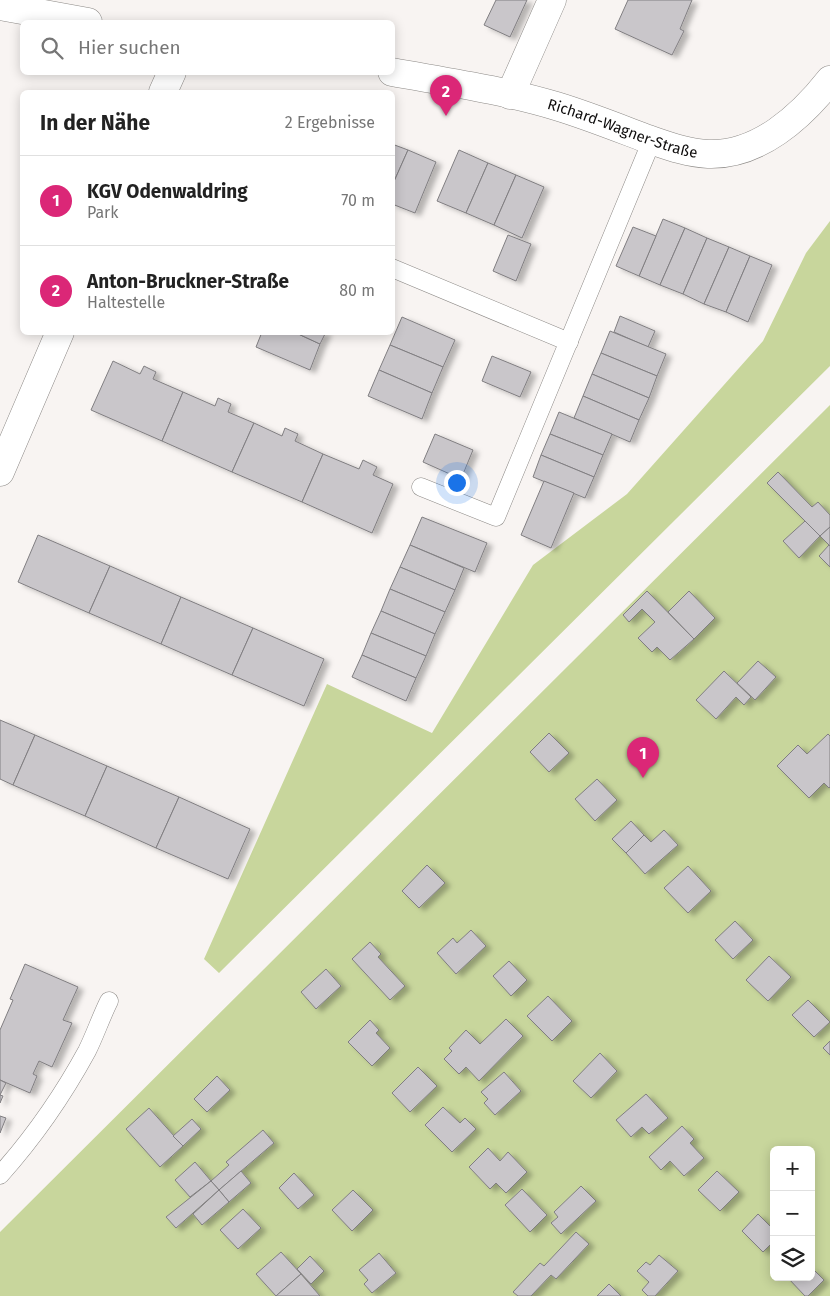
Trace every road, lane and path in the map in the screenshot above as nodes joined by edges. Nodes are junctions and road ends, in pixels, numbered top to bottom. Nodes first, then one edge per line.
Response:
1 (552, 0) edge
2 (0, 6) edge
3 (77, 20) edge
4 (395, 73) edge
5 (171, 75) edge
6 (830, 80) edge
7 (164, 90) edge
8 (510, 95) junction
9 (652, 140) junction
10 (395, 269) edge
11 (59, 335) edge
12 (569, 342) junction
13 (0, 472) edge
14 (421, 487) dead end
15 (109, 1001) dead end
16 (0, 1175) edge

1 - 8 street
2 - 3 street
4 - 8 street, Richard-Wagner-Straße
5 - 7 street
6 - 9 street, Richard-Wagner-Straße
8 - 9 street, Richard-Wagner-Straße
9 - 12 lane
10 - 12 lane
11 - 13 street
12 - 14 lane
15 - 16 lane

